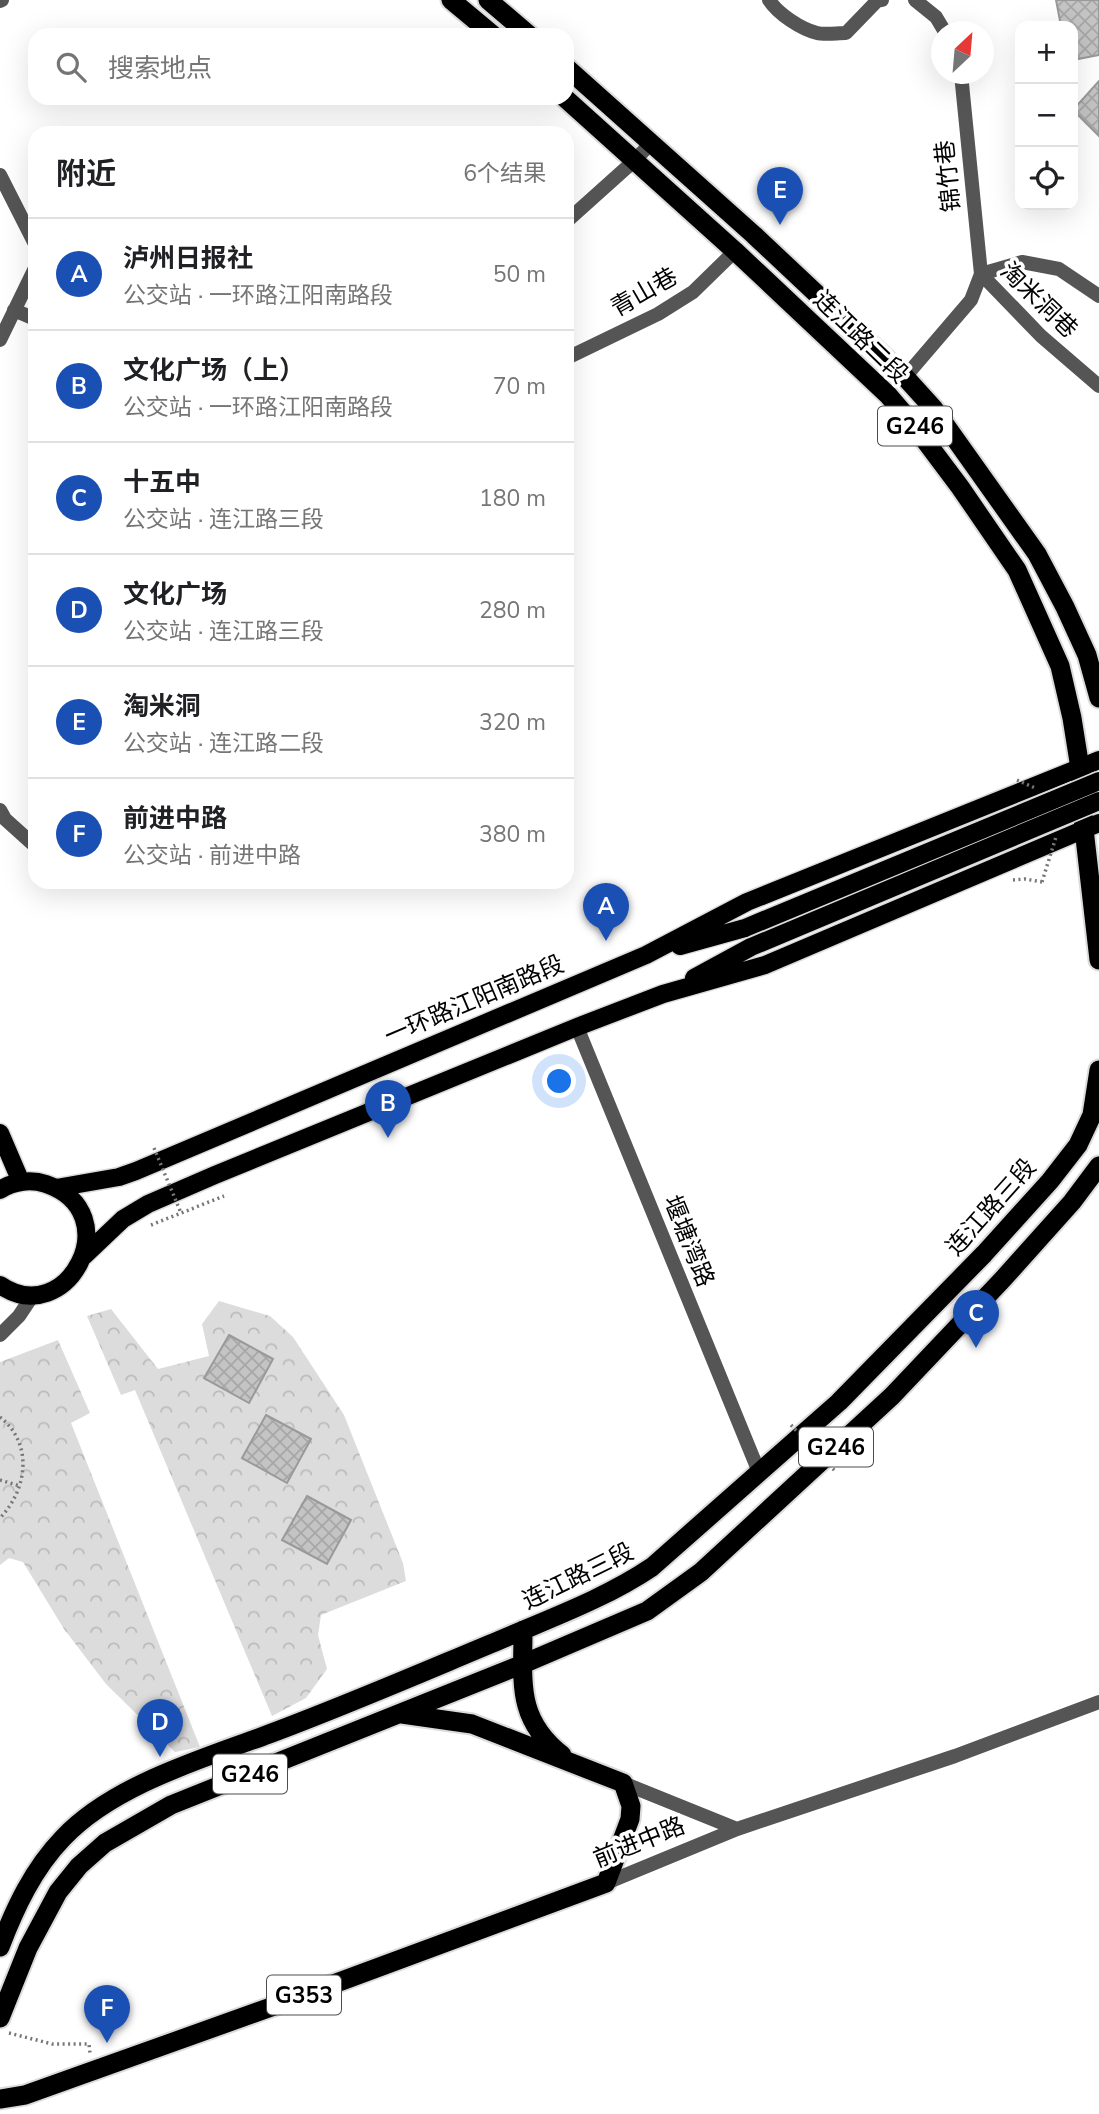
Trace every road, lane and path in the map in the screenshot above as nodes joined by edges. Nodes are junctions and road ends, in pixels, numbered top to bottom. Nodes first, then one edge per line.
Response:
1 (451, 0) edge
2 (488, 0) edge
3 (769, 0) edge
4 (882, 0) edge
5 (915, 0) edge
6 (938, 21) edge
7 (485, 28) edge
8 (520, 28) edge
9 (574, 74) edge
10 (962, 84) edge
11 (573, 105) edge
12 (652, 142) junction
13 (635, 160) junction
14 (0, 175) edge
15 (574, 215) edge
16 (28, 230) edge
17 (735, 251) junction
18 (981, 274) junction
19 (28, 281) edge
20 (1099, 296) edge
21 (13, 310) junction
22 (28, 315) edge
23 (0, 340) edge
24 (574, 355) edge
25 (905, 377) junction
26 (1099, 386) edge
27 (1099, 698) edge
28 (1099, 760) edge
29 (1080, 768) junction
30 (1099, 781) edge
31 (1099, 801) edge
32 (993, 802) junction
33 (0, 810) edge
34 (1091, 826) edge
35 (1056, 835) dead end
36 (28, 840) edge
37 (1024, 856) junction
38 (1010, 880) dead end
39 (646, 955) junction
40 (1099, 960) edge
41 (663, 994) junction
42 (577, 1027) junction
43 (1099, 1070) edge
44 (0, 1133) edge
45 (154, 1148) dead end
46 (1099, 1166) edge
47 (21, 1181) junction
48 (56, 1188) junction
49 (0, 1190) edge
50 (224, 1196) dead end
51 (181, 1213) junction
52 (142, 1229) dead end
53 (84, 1256) junction
54 (1, 1290) edge
55 (33, 1294) junction
56 (0, 1335) edge
57 (0, 1418) edge
58 (791, 1425) dead end
59 (835, 1471) dead end
60 (759, 1472) junction
61 (0, 1480) edge
62 (20, 1486) junction
63 (0, 1518) edge
64 (523, 1630) junction
65 (523, 1664) junction
66 (1099, 1702) edge
67 (398, 1713) junction
68 (571, 1762) junction
69 (623, 1783) junction
70 (737, 1829) junction
71 (606, 1883) junction
72 (0, 1947) edge
73 (0, 2018) edge
74 (0, 2031) edge
75 (91, 2072) junction
76 (0, 2099) edge

1 - 7 highway
2 - 8 highway
3 - 4 street
5 - 6 street
9 - 12 highway, 连江路二段 / G246
10 - 18 street, 锦竹巷
11 - 13 highway, 连江路二段 / G246
12 - 13 street
12 - 25 highway, 连江路二段 / G246
13 - 15 street
13 - 17 highway, 连江路二段 / G246
14 - 16 street
17 - 24 street, 青山巷
17 - 29 highway, 连江路二段 / G246
18 - 20 street
18 - 25 street, 淘米洞巷
18 - 26 street, 淘米洞巷
19 - 21 street
21 - 22 street
21 - 23 street
25 - 27 highway, 连江路二段 / G246
28 - 29 main road, 一环路江阳南路段
29 - 32 main road, 一环路江阳南路段
29 - 34 highway, 连江路二段 / G246
30 - 39 main road, bridge
31 - 41 main road, bridge
32 - 37 main road
32 - 39 main road, 一环路江阳南路段
33 - 36 street
34 - 37 main road
34 - 40 highway, G246
35 - 38 path, bridge
37 - 41 main road
39 - 48 main road, 一环路江阳南路段
41 - 42 main road
42 - 53 main road
42 - 60 street, 堰塘湾路
43 - 60 highway, 连江路三段 / G246
44 - 47 main road
45 - 51 path, bridge
46 - 65 highway, G246
47 - 48 main road
47 - 49 main road
48 - 53 main road
50 - 51 path
51 - 52 path
53 - 55 main road
54 - 55 main road
55 - 56 street
57 - 62 path
58 - 59 path, bridge
60 - 64 highway, 连江路三段 / G246
61 - 62 path
62 - 63 path
64 - 65 highway
64 - 72 highway, 连江路三段 / G246
65 - 67 highway, G246
65 - 68 highway
66 - 70 street, 前进中路
67 - 68 highway
67 - 73 highway, G246
68 - 69 highway
69 - 70 street
69 - 71 highway
70 - 71 street, 前进中路
71 - 75 highway, 前进中路 / G353
74 - 75 path
75 - 76 highway, 前进中路 / G353

